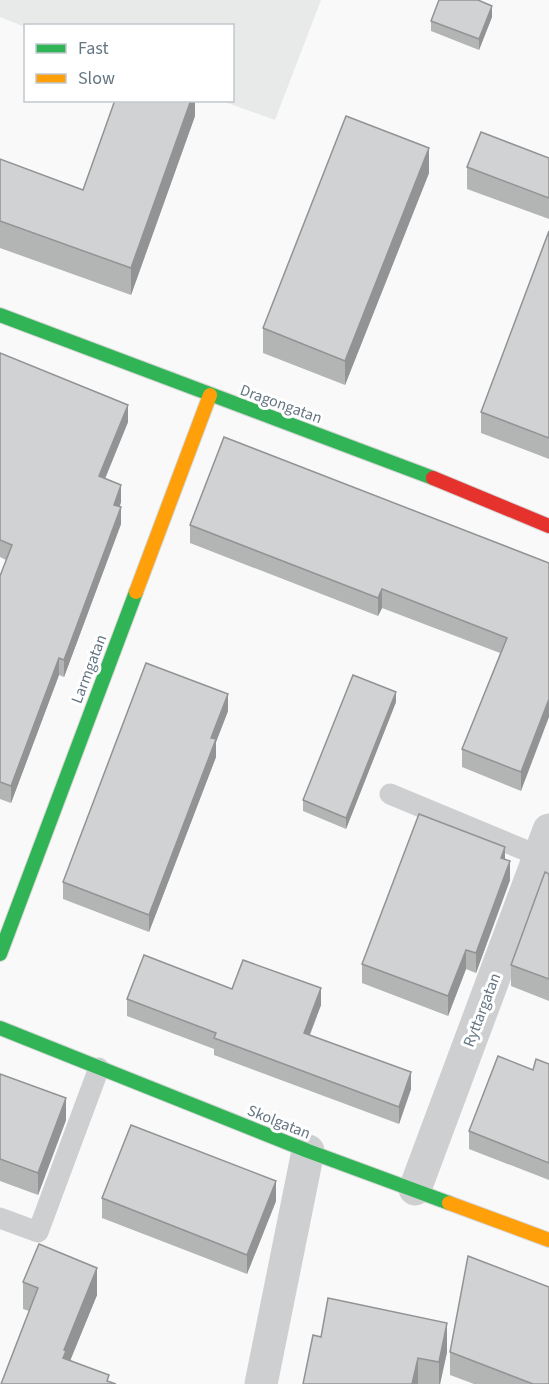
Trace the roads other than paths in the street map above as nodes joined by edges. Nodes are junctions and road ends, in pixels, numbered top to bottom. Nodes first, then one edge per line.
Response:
1 (0, 315) edge
2 (210, 395) junction
3 (549, 526) edge
4 (390, 794) dead end
5 (542, 862) edge
6 (0, 954) edge
7 (0, 1028) edge
8 (99, 1068) junction
9 (308, 1151) junction
10 (415, 1189) junction
11 (2, 1225) edge
12 (549, 1240) edge
13 (261, 1384) edge

1 - 2 street, Dragongatan
2 - 3 street, Dragongatan
2 - 6 street, Larmgatan
4 - 5 lane
5 - 10 street, Ryttargatan
7 - 8 street, Skolgatan
8 - 9 street, Skolgatan
8 - 11 lane
9 - 10 street, Skolgatan
9 - 13 street
10 - 12 street, Skolgatan

